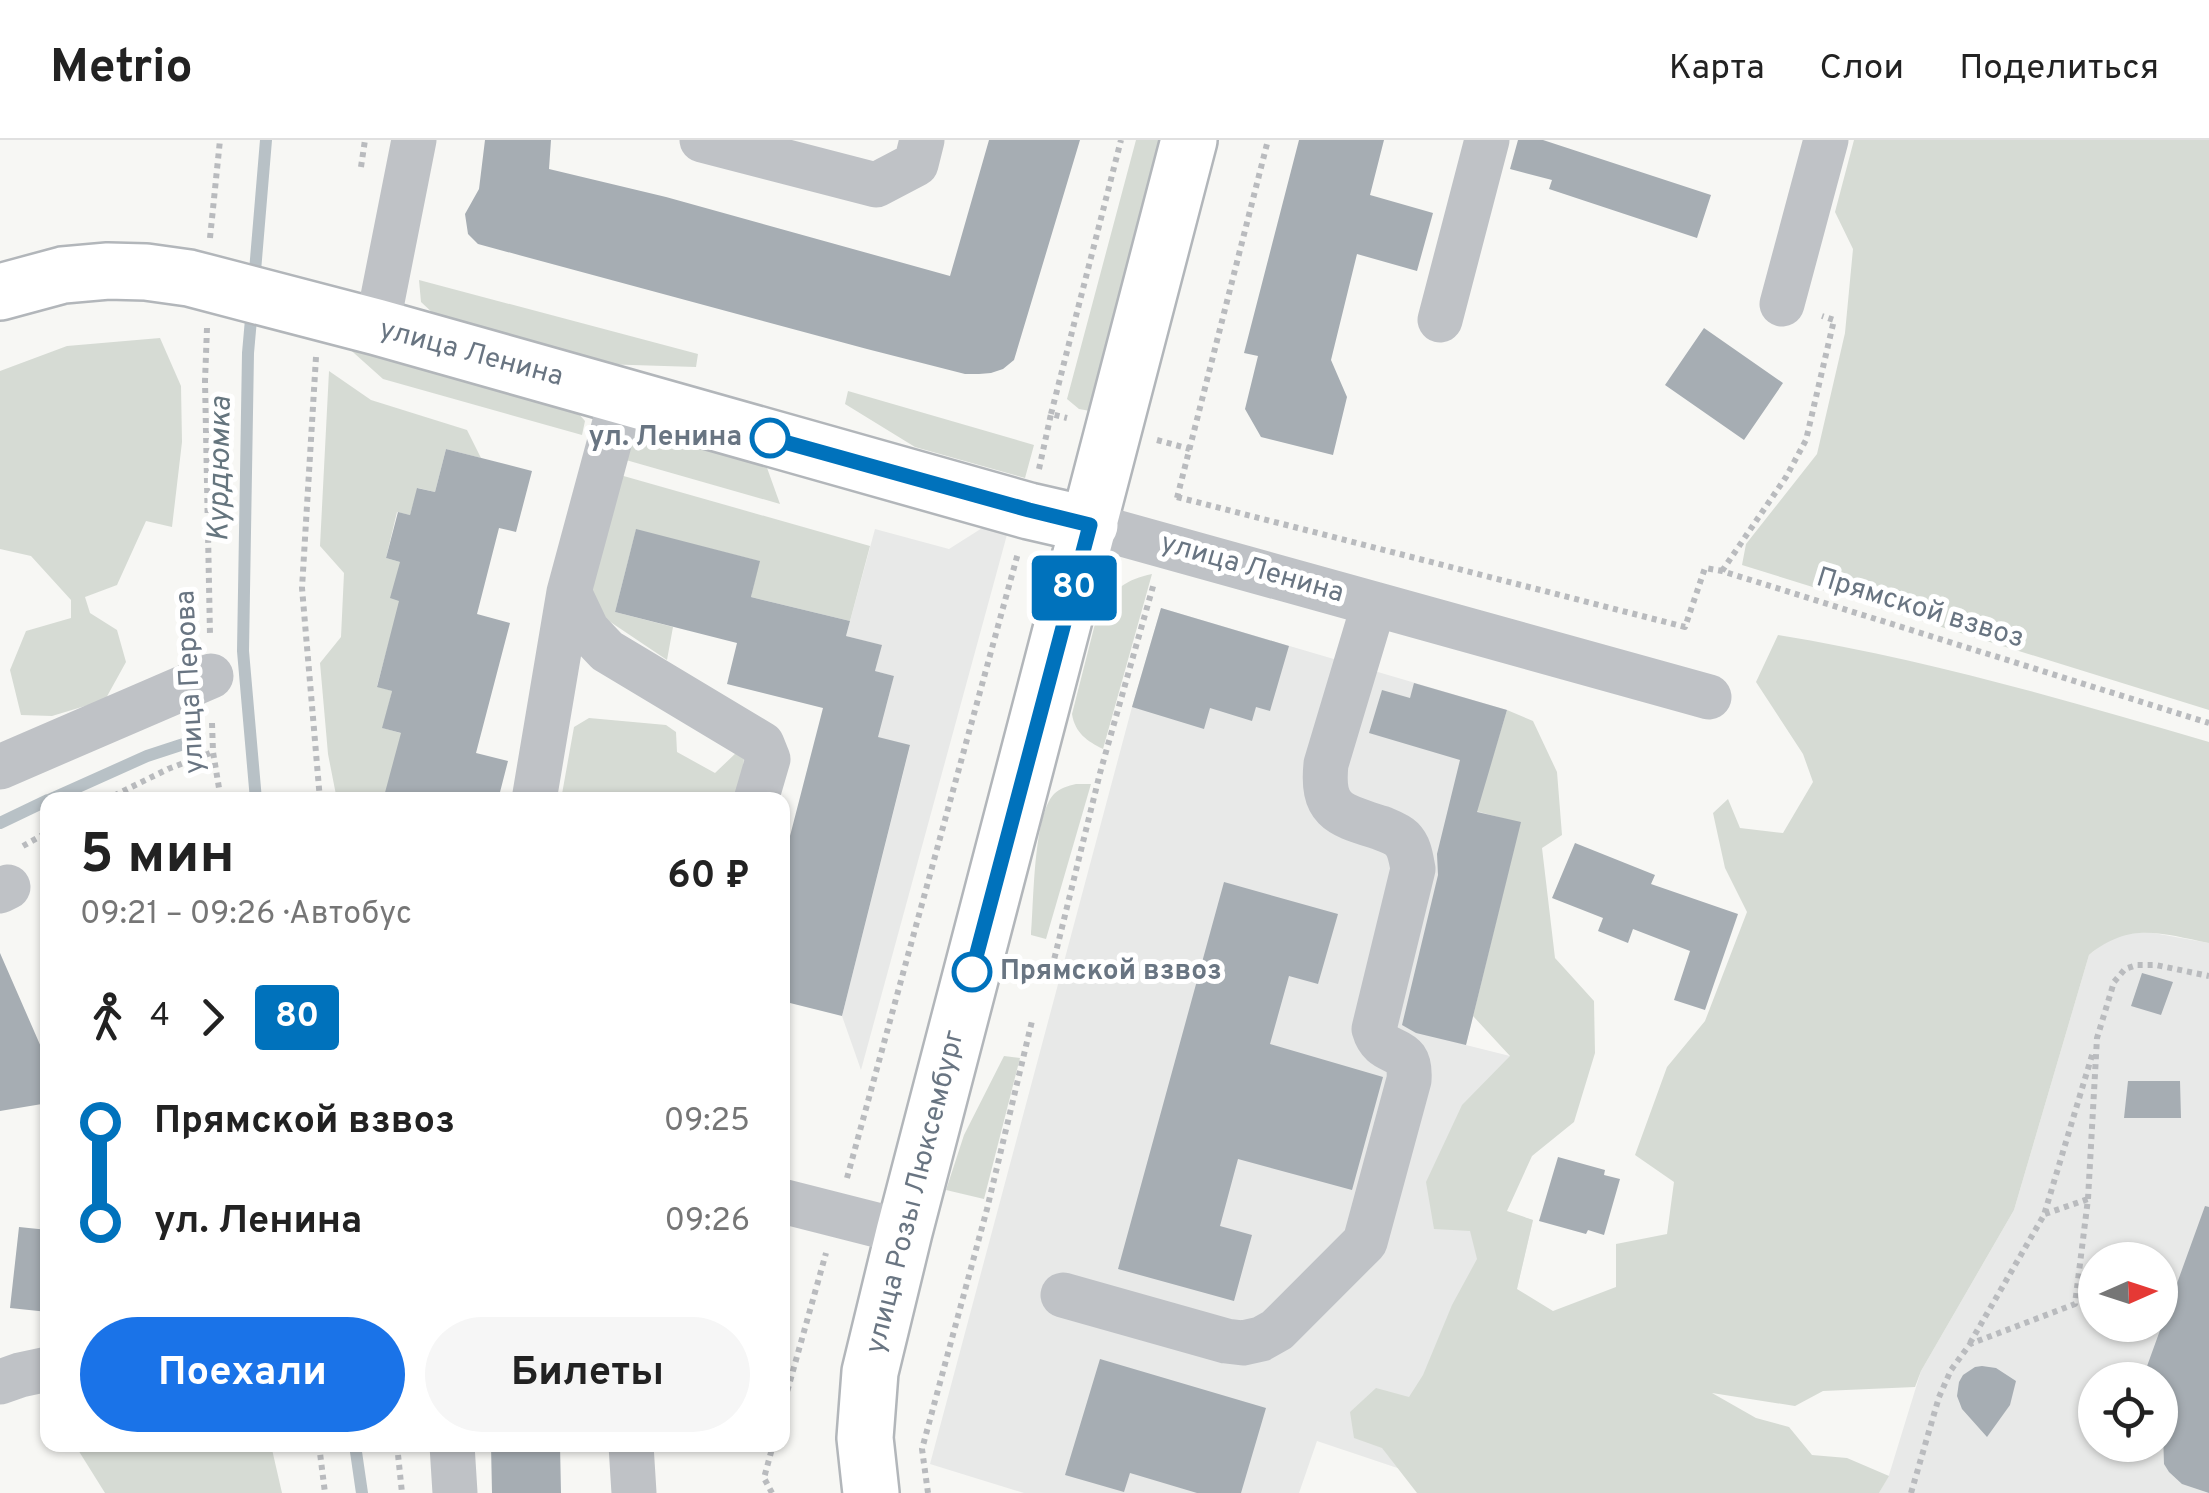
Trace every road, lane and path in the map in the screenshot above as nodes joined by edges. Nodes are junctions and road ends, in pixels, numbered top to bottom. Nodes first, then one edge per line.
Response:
1 (220, 140) edge
2 (414, 140) edge
3 (702, 140) edge
4 (922, 140) edge
5 (1122, 140) edge
6 (1189, 140) edge
7 (1268, 140) edge
8 (1488, 140) edge
9 (1826, 140) edge
10 (202, 282) junction
11 (0, 292) edge
12 (1782, 304) joint
13 (1440, 320) dead end
14 (354, 322) junction
15 (622, 396) junction
16 (1051, 414) dead end
17 (1177, 497) junction
18 (1029, 510) junction
19 (1090, 525) junction
20 (1164, 544) junction
21 (1722, 571) junction
22 (569, 592) junction
23 (1374, 604) junction
24 (210, 676) junction
25 (1709, 697) dead end
26 (2209, 723) edge
27 (212, 752) junction
28 (0, 767) edge
29 (122, 792) edge
30 (219, 792) edge
31 (319, 792) edge
32 (535, 792) edge
33 (758, 792) edge
34 (1052, 968) dead end
35 (2209, 976) edge
36 (1032, 1021) dead end
37 (2097, 1038) junction
38 (2088, 1199) junction
39 (790, 1203) edge
40 (836, 1215) junction
41 (2044, 1215) junction
42 (904, 1232) junction
43 (1063, 1296) dead end
44 (1970, 1344) junction
45 (40, 1370) edge
46 (790, 1381) edge
47 (0, 1382) edge
48 (319, 1452) edge
49 (399, 1452) edge
50 (452, 1452) edge
51 (631, 1452) edge
52 (771, 1452) edge
53 (325, 1493) edge
54 (402, 1493) edge
55 (455, 1493) edge
56 (634, 1493) edge
57 (772, 1493) edge
58 (871, 1493) edge
59 (928, 1493) edge
60 (1911, 1493) edge

1 - 10 path, улица Перова
2 - 14 street
3 - 4 street
5 - 16 path
6 - 19 main road, улица Розы Люксембург
7 - 17 path
8 - 13 street
9 - 12 street
10 - 11 main road
10 - 14 main road, улица Ленина
10 - 24 path, улица Перова
12 - 21 path
14 - 15 main road, улица Ленина
14 - 31 path
15 - 18 main road, улица Ленина
15 - 22 street
17 - 20 path
17 - 21 path
18 - 19 main road, улица Ленина
18 - 40 path
19 - 20 street, улица Ленина
19 - 42 main road, улица Розы Люксембург
20 - 23 street, улица Ленина
20 - 34 path
21 - 26 path, Прямской взвоз
22 - 32 street
22 - 33 street
23 - 25 street, улица Ленина
23 - 43 street
24 - 27 path, улица Перова
24 - 28 street
27 - 29 path
27 - 30 path, улица Перова
35 - 37 path
36 - 59 path
37 - 38 path
37 - 41 path
38 - 41 path
38 - 44 path
39 - 40 street
40 - 42 street
40 - 46 path
41 - 44 path
42 - 58 main road, улица Розы Люксембург
44 - 60 path
45 - 47 street
48 - 53 path
49 - 54 path
50 - 55 street
51 - 56 street
52 - 57 path

